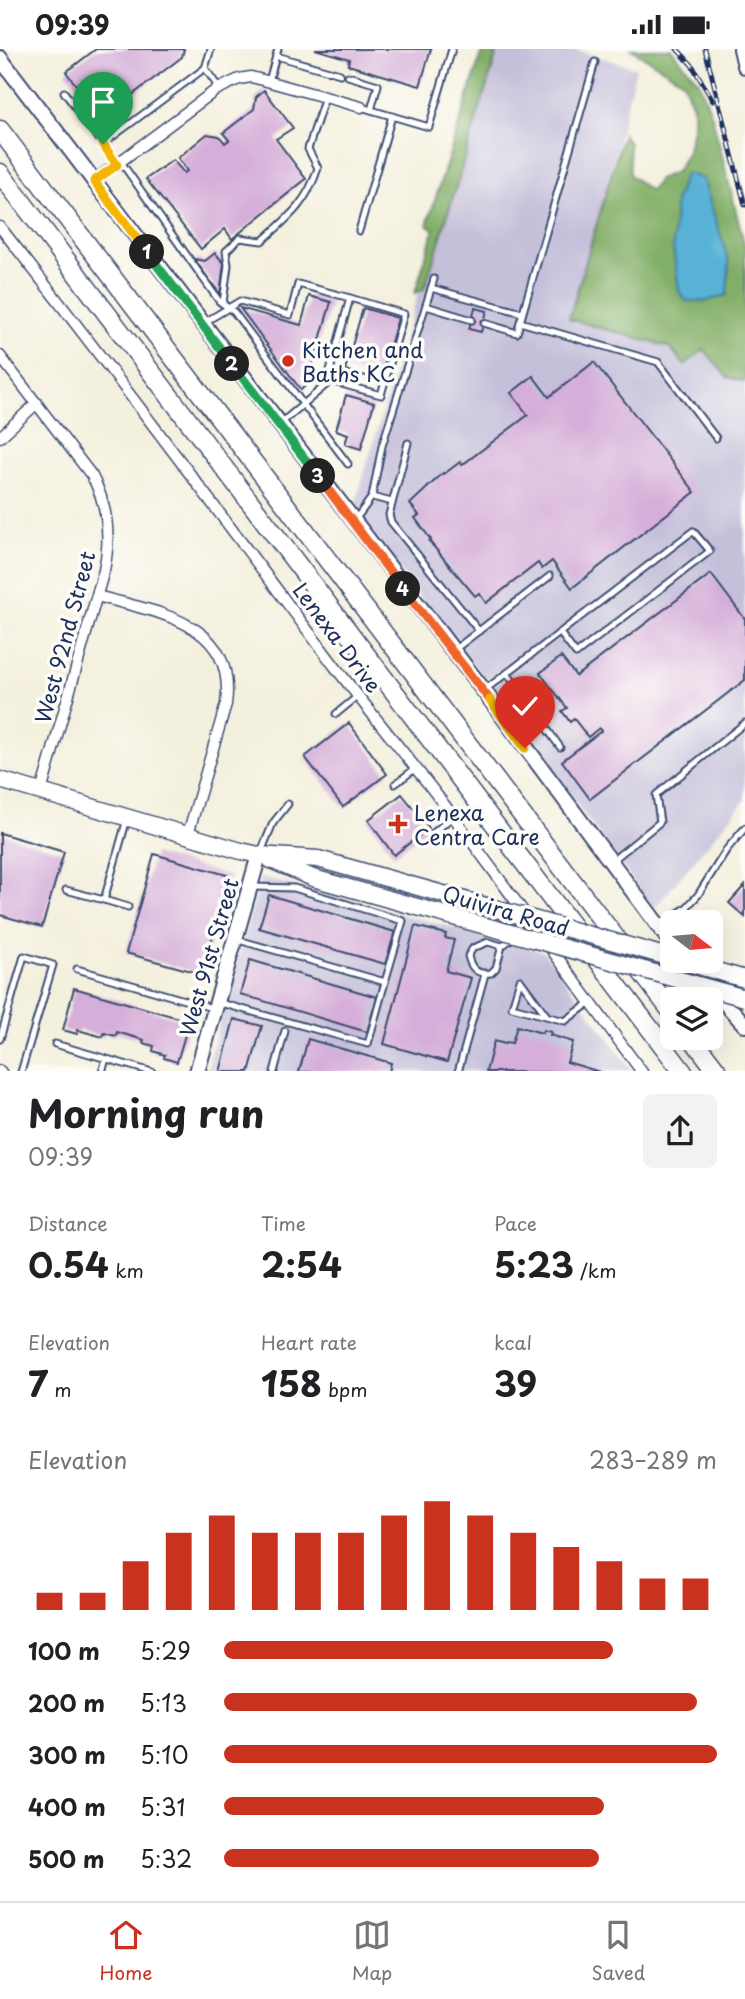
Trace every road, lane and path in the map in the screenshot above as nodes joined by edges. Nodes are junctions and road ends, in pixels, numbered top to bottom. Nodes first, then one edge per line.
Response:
1 (211, 49) edge
2 (452, 49) edge
3 (741, 49) edge
4 (277, 52) edge
5 (0, 58) edge
6 (594, 62) dead end
7 (745, 66) edge
8 (205, 68) junction
9 (340, 74) dead end
10 (348, 76) dead end
11 (269, 81) junction
12 (219, 88) junction
13 (64, 92) dead end
14 (325, 97) junction
15 (366, 109) junction
16 (392, 116) junction
17 (0, 130) edge
18 (103, 144) junction
19 (119, 163) junction
20 (0, 173) edge
21 (94, 181) junction
22 (0, 227) edge
23 (359, 231) dead end
24 (434, 279) dead end
25 (431, 288) junction
26 (350, 298) junction
27 (225, 305) junction
28 (426, 306) junction
29 (522, 313) junction
30 (472, 320) dead end
31 (520, 322) junction
32 (484, 323) dead end
33 (202, 324) junction
34 (0, 356) edge
35 (327, 380) junction
36 (37, 403) junction
37 (304, 406) junction
38 (279, 425) junction
39 (0, 437) edge
40 (716, 438) dead end
41 (408, 443) dead end
42 (348, 464) dead end
43 (372, 497) junction
44 (392, 502) junction
45 (353, 522) junction
46 (550, 576) dead end
47 (97, 596) junction
48 (479, 631) junction
49 (560, 633) junction
50 (452, 652) junction
51 (508, 673) junction
52 (484, 691) junction
53 (358, 696) junction
54 (335, 714) dead end
55 (745, 723) edge
56 (560, 747) dead end
57 (415, 768) junction
58 (0, 780) edge
59 (394, 784) dead end
60 (41, 792) junction
61 (288, 804) dead end
62 (128, 816) junction
63 (453, 816) junction
64 (745, 828) edge
65 (188, 834) junction
66 (430, 836) dead end
67 (259, 855) junction
68 (611, 862) junction
69 (250, 887) junction
70 (66, 890) dead end
71 (104, 900) junction
72 (128, 907) dead end
73 (531, 924) junction
74 (659, 926) joint
75 (235, 939) junction
76 (502, 946) junction
77 (660, 955) edge
78 (77, 969) dead end
79 (698, 973) edge
80 (723, 973) edge
81 (485, 974) junction
82 (745, 979) edge
83 (385, 982) junction
84 (660, 995) edge
85 (745, 998) edge
86 (592, 1002) junction
87 (216, 1006) junction
88 (547, 1016) junction
89 (745, 1025) edge
90 (285, 1031) dead end
91 (0, 1038) edge
92 (55, 1044) dead end
93 (701, 1050) edge
94 (106, 1059) junction
95 (638, 1070) edge
96 (22, 1071) edge
97 (102, 1071) edge
98 (148, 1071) edge
99 (197, 1071) edge
100 (274, 1071) edge
101 (458, 1071) edge
102 (680, 1071) edge
103 (717, 1071) edge

1 - 8 lane
2 - 16 lane
3 - 7 street
4 - 9 lane
4 - 11 lane
5 - 21 street
6 - 29 lane
8 - 12 lane
8 - 18 lane
10 - 15 lane
11 - 12 street
11 - 14 street
12 - 19 street
13 - 18 lane
14 - 15 street
14 - 27 lane
15 - 16 lane
16 - 23 lane
17 - 84 highway
18 - 19 lane
19 - 21 street
19 - 27 lane
20 - 102 highway
21 - 33 street
22 - 53 street, Lenexa Drive
24 - 25 lane
25 - 28 lane
25 - 29 lane
26 - 27 lane
26 - 35 lane
26 - 35 lane
27 - 33 lane
27 - 37 lane
28 - 30 lane
28 - 43 lane
29 - 31 lane
31 - 32 lane
31 - 40 lane
33 - 38 street
34 - 36 street, West 92nd Street
35 - 37 lane
36 - 39 street
36 - 47 street, West 92nd Street
37 - 38 lane
37 - 42 lane
38 - 45 street
41 - 44 lane
43 - 44 lane
43 - 45 lane
44 - 48 lane
45 - 50 street
46 - 48 lane
47 - 60 street, West 92nd Street
47 - 65 street
48 - 50 lane
49 - 49 lane
49 - 51 lane
50 - 52 street
51 - 52 lane
51 - 56 lane
52 - 68 street
53 - 54 lane
53 - 57 street, Lenexa Drive
55 - 68 lane
57 - 59 lane
57 - 63 street, Lenexa Drive
58 - 60 main road, Quivira Road
60 - 62 main road, Quivira Road
61 - 67 lane
62 - 65 main road, Quivira Road
62 - 71 lane
63 - 66 lane
63 - 73 street, Lenexa Drive
64 - 74 lane
65 - 67 main road, Quivira Road
67 - 69 street, West 91st Street
67 - 77 main road, Quivira Road, bridge
67 - 85 main road, Quivira Road, bridge
68 - 74 street
69 - 75 street, West 91st Street
69 - 83 lane
70 - 71 lane
71 - 72 lane
73 - 76 lane
73 - 86 street, Lenexa Drive
75 - 83 lane
75 - 87 street, West 91st Street
76 - 81 lane
76 - 81 lane
78 - 87 lane
79 - 89 street
80 - 82 main road, bridge
81 - 101 lane
83 - 87 lane
86 - 88 lane
86 - 95 street, Lenexa Drive
87 - 99 street, West 91st Street
88 - 88 lane
90 - 100 lane
91 - 96 lane
92 - 94 lane
93 - 103 highway
94 - 97 lane
94 - 98 lane

